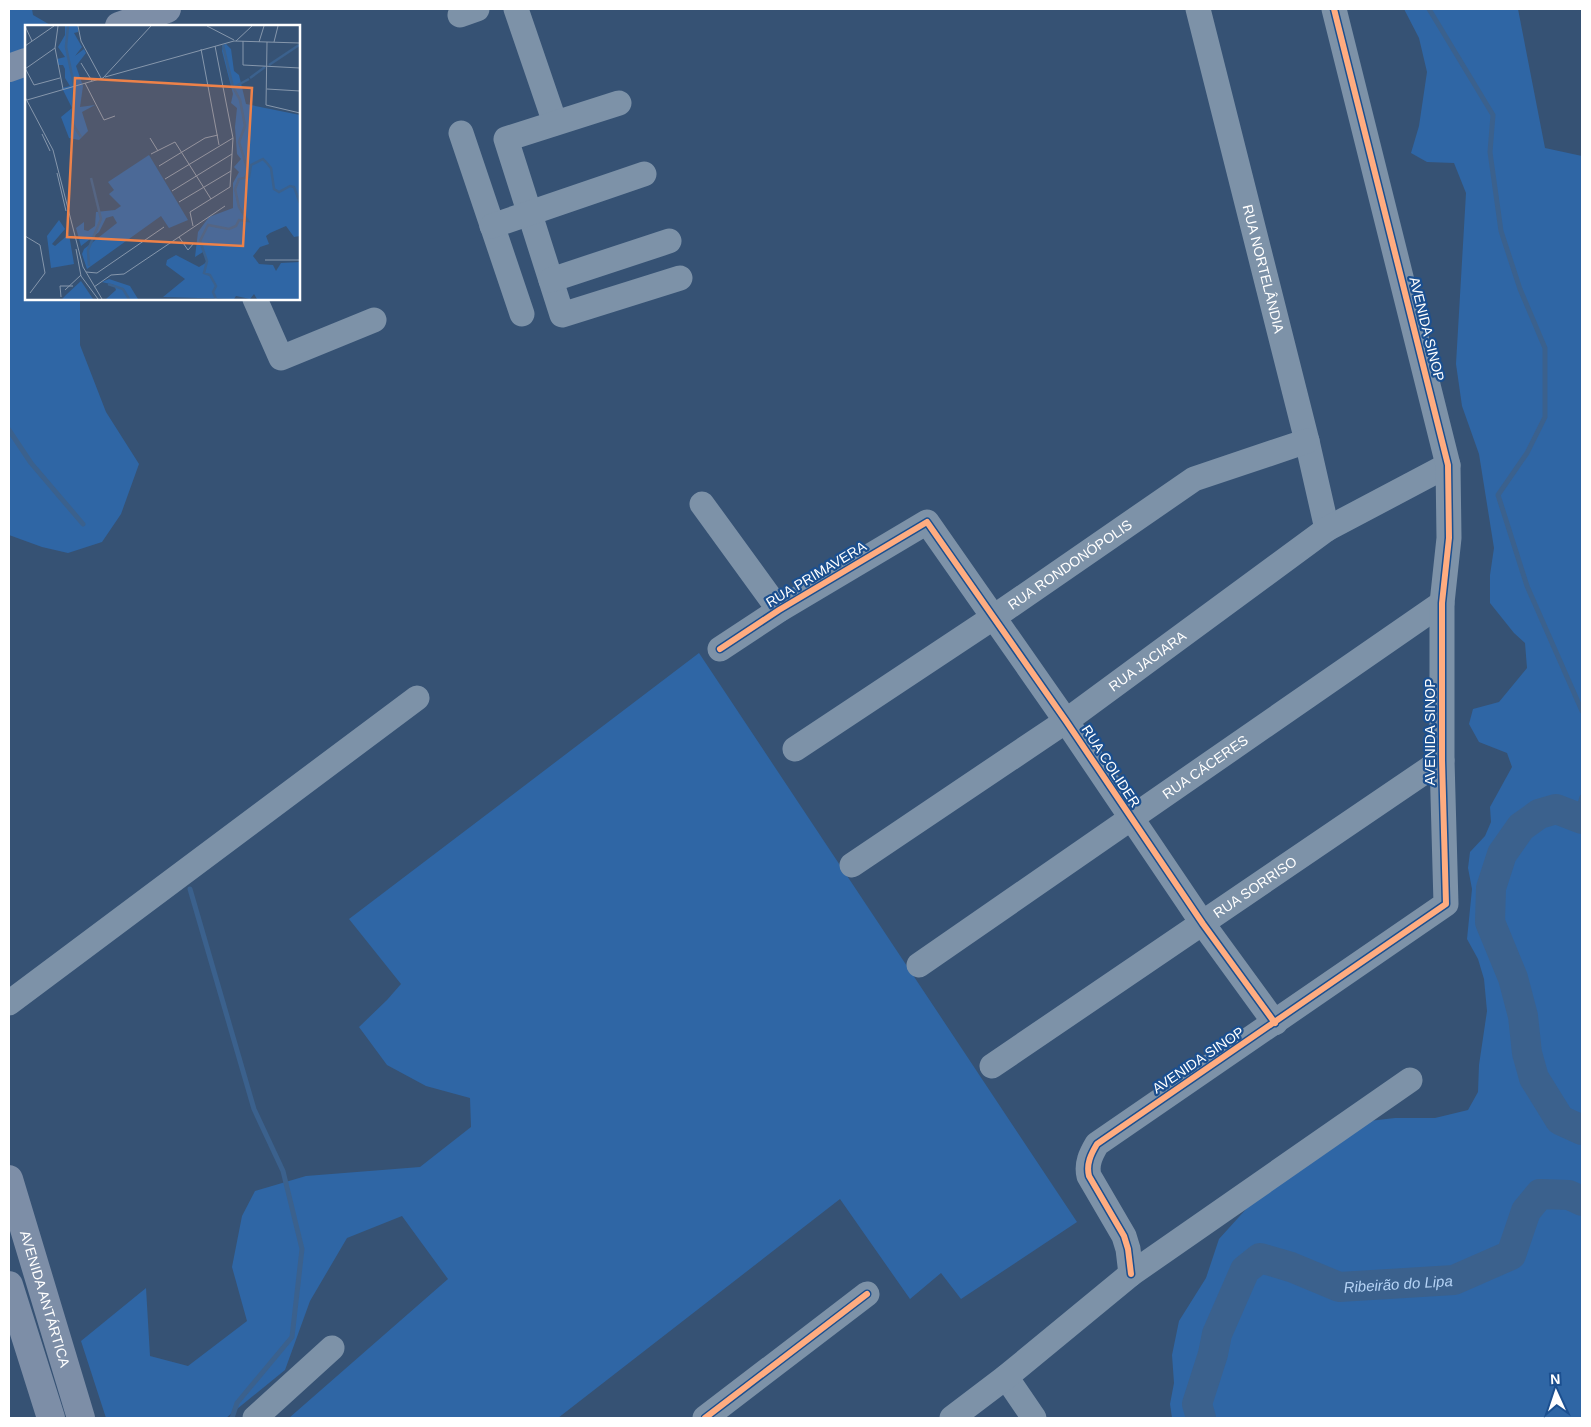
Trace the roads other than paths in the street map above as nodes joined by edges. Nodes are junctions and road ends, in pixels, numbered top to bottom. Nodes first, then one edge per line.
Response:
1 (516, 9) edge
2 (1198, 9) edge
3 (1334, 9) edge
4 (156, 10) edge
5 (121, 25) edge
6 (25, 62) edge
7 (9, 68) edge
8 (619, 103) dead end
9 (555, 123) junction
10 (460, 133) dead end
11 (644, 174) dead end
12 (530, 213) junction
13 (492, 226) junction
14 (668, 241) dead end
15 (680, 278) dead end
16 (551, 280) junction
17 (255, 300) edge
18 (522, 314) dead end
19 (374, 320) dead end
20 (1307, 441) junction
21 (1448, 465) junction
22 (702, 504) dead end
23 (926, 522) joint
24 (1327, 529) junction
25 (1442, 603) junction
26 (779, 610) junction
27 (994, 617) junction
28 (720, 649) dead end
29 (417, 698) dead end
30 (1066, 721) junction
31 (795, 749) dead end
32 (1442, 760) junction
33 (1131, 819) junction
34 (852, 865) dead end
35 (1203, 924) junction
36 (919, 965) dead end
37 (9, 1003) edge
38 (1275, 1023) junction
39 (992, 1066) dead end
40 (1410, 1080) dead end
41 (9, 1179) edge
42 (1131, 1274) junction
43 (9, 1284) edge
44 (867, 1294) dead end
45 (332, 1348) dead end
46 (1006, 1377) junction
47 (51, 1418) edge
48 (81, 1418) edge
49 (255, 1418) edge
50 (705, 1418) edge
51 (952, 1418) edge
52 (1034, 1418) edge

1 - 9 street
2 - 20 street, RUA NORTELÂNDIA
3 - 21 street, AVENIDA SINOP
4 - 5 main road
6 - 7 main road
8 - 9 street
9 - 12 street
10 - 13 street
11 - 12 street
12 - 13 street
12 - 16 street
13 - 18 street
14 - 16 street
15 - 16 street
17 - 19 street
20 - 24 street, RUA NORTELÂNDIA
20 - 27 street, RUA RONDONÓPOLIS
21 - 24 street, RUA JACIARA
21 - 25 street, AVENIDA SINOP
22 - 26 street, RUA PRIMAVERA
23 - 26 street, RUA PRIMAVERA
23 - 27 street, RUA COLIDER
24 - 30 street, RUA JACIARA
25 - 32 street, AVENIDA SINOP
25 - 33 street, RUA CÁCERES
26 - 28 street, RUA PRIMAVERA
27 - 30 street, RUA COLIDER
27 - 31 street, RUA RONDONÓPOLIS
29 - 37 street
30 - 33 street, RUA COLIDER
30 - 34 street, RUA JACIARA
32 - 35 street, RUA SORRISO
32 - 38 street, AVENIDA SINOP
33 - 35 street, RUA COLIDER
33 - 36 street, RUA CÁCERES
35 - 38 street, RUA COLIDER
35 - 39 street, RUA SORRISO
38 - 42 street, AVENIDA SINOP
40 - 42 street
41 - 48 main road, AVENIDA ANTÁRTICA
42 - 46 street
43 - 47 main road
44 - 50 street
45 - 49 street
46 - 51 street
46 - 52 street

